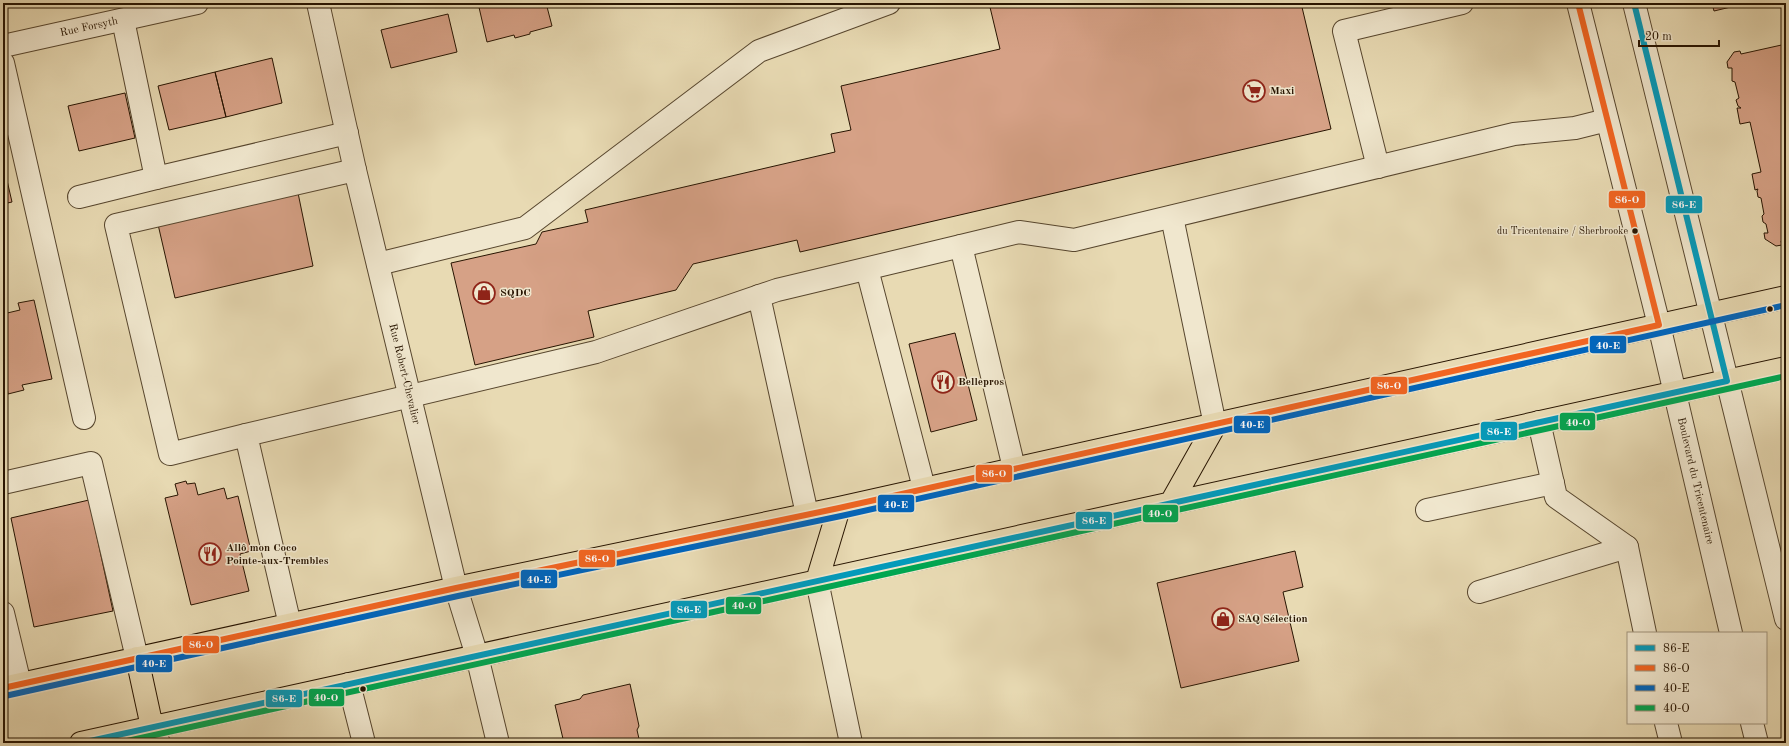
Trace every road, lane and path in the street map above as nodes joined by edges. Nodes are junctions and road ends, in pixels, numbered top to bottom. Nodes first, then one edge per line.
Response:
1 (197, 3) edge
2 (318, 3) edge
3 (889, 3) edge
4 (1462, 3) edge
5 (1578, 3) edge
6 (1634, 3) edge
7 (123, 20) junction
8 (3, 46) edge
9 (3, 63) edge
10 (1607, 120) junction
11 (347, 133) junction
12 (1378, 167) junction
13 (355, 170) junction
14 (156, 178) junction
15 (79, 197) dead end
16 (1172, 217) junction
17 (961, 246) junction
18 (378, 264) junction
19 (867, 269) junction
20 (760, 296) junction
21 (1786, 297) edge
22 (1711, 314) junction
23 (1659, 325) junction
24 (1786, 368) edge
25 (1727, 381) junction
26 (1675, 393) junction
27 (410, 398) junction
28 (84, 418) dead end
29 (1539, 422) junction
30 (1215, 425) junction
31 (246, 436) junction
32 (1014, 468) junction
33 (3, 483) edge
34 (1553, 483) junction
35 (924, 488) junction
36 (1172, 503) junction
37 (839, 508) junction
38 (1427, 510) dead end
39 (807, 514) junction
40 (1627, 547) junction
41 (817, 581) junction
42 (456, 588) junction
43 (1479, 592) dead end
44 (3, 613) edge
45 (1786, 619) edge
46 (290, 625) junction
47 (1645, 632) edge
48 (1731, 632) edge
49 (477, 656) junction
50 (137, 658) junction
51 (349, 684) junction
52 (11, 686) edge
53 (1666, 724) edge
54 (1752, 724) edge
55 (156, 735) edge
56 (81, 743) edge
57 (364, 743) edge
58 (498, 743) edge
59 (851, 743) edge
60 (1671, 743) edge
61 (1757, 743) edge

1 - 7 street, Rue Forsyth
2 - 11 street, Rue Robert-Chevalier
3 - 18 street
4 - 12 street
5 - 10 street, Boulevard du Tricentenaire
6 - 22 street
7 - 8 street, Rue Forsyth
7 - 14 street
9 - 28 street
10 - 12 street
10 - 23 street, Boulevard du Tricentenaire
11 - 13 street, Rue Robert-Chevalier
11 - 14 street
12 - 16 street
13 - 18 street, Rue Robert-Chevalier
13 - 31 street
14 - 15 street
16 - 17 street
16 - 30 street
17 - 19 street
17 - 32 street
18 - 27 street, Rue Robert-Chevalier
19 - 20 street
19 - 35 street
20 - 27 street
20 - 39 street
21 - 22 main road
22 - 23 main road
22 - 25 street
23 - 26 street, Boulevard du Tricentenaire
23 - 30 main road
24 - 25 main road
25 - 26 main road
25 - 45 street
26 - 29 main road
26 - 48 street, Boulevard du Tricentenaire
27 - 31 street
27 - 42 street, Rue Robert-Chevalier
29 - 34 street
29 - 36 main road
30 - 32 main road
30 - 36 main road
31 - 46 street
32 - 35 main road
33 - 50 street
34 - 38 street
34 - 40 street
35 - 37 main road
36 - 41 main road
37 - 39 main road
37 - 41 main road
39 - 42 main road
40 - 43 street
40 - 47 street
41 - 49 main road
41 - 59 street
42 - 46 main road
42 - 49 street, Rue Robert-Chevalier
44 - 52 street
46 - 50 main road
49 - 51 main road
49 - 58 street, Rue Robert-Chevalier
50 - 52 main road
50 - 55 main road
51 - 55 main road
51 - 57 street
53 - 60 street
54 - 61 street
55 - 56 main road

